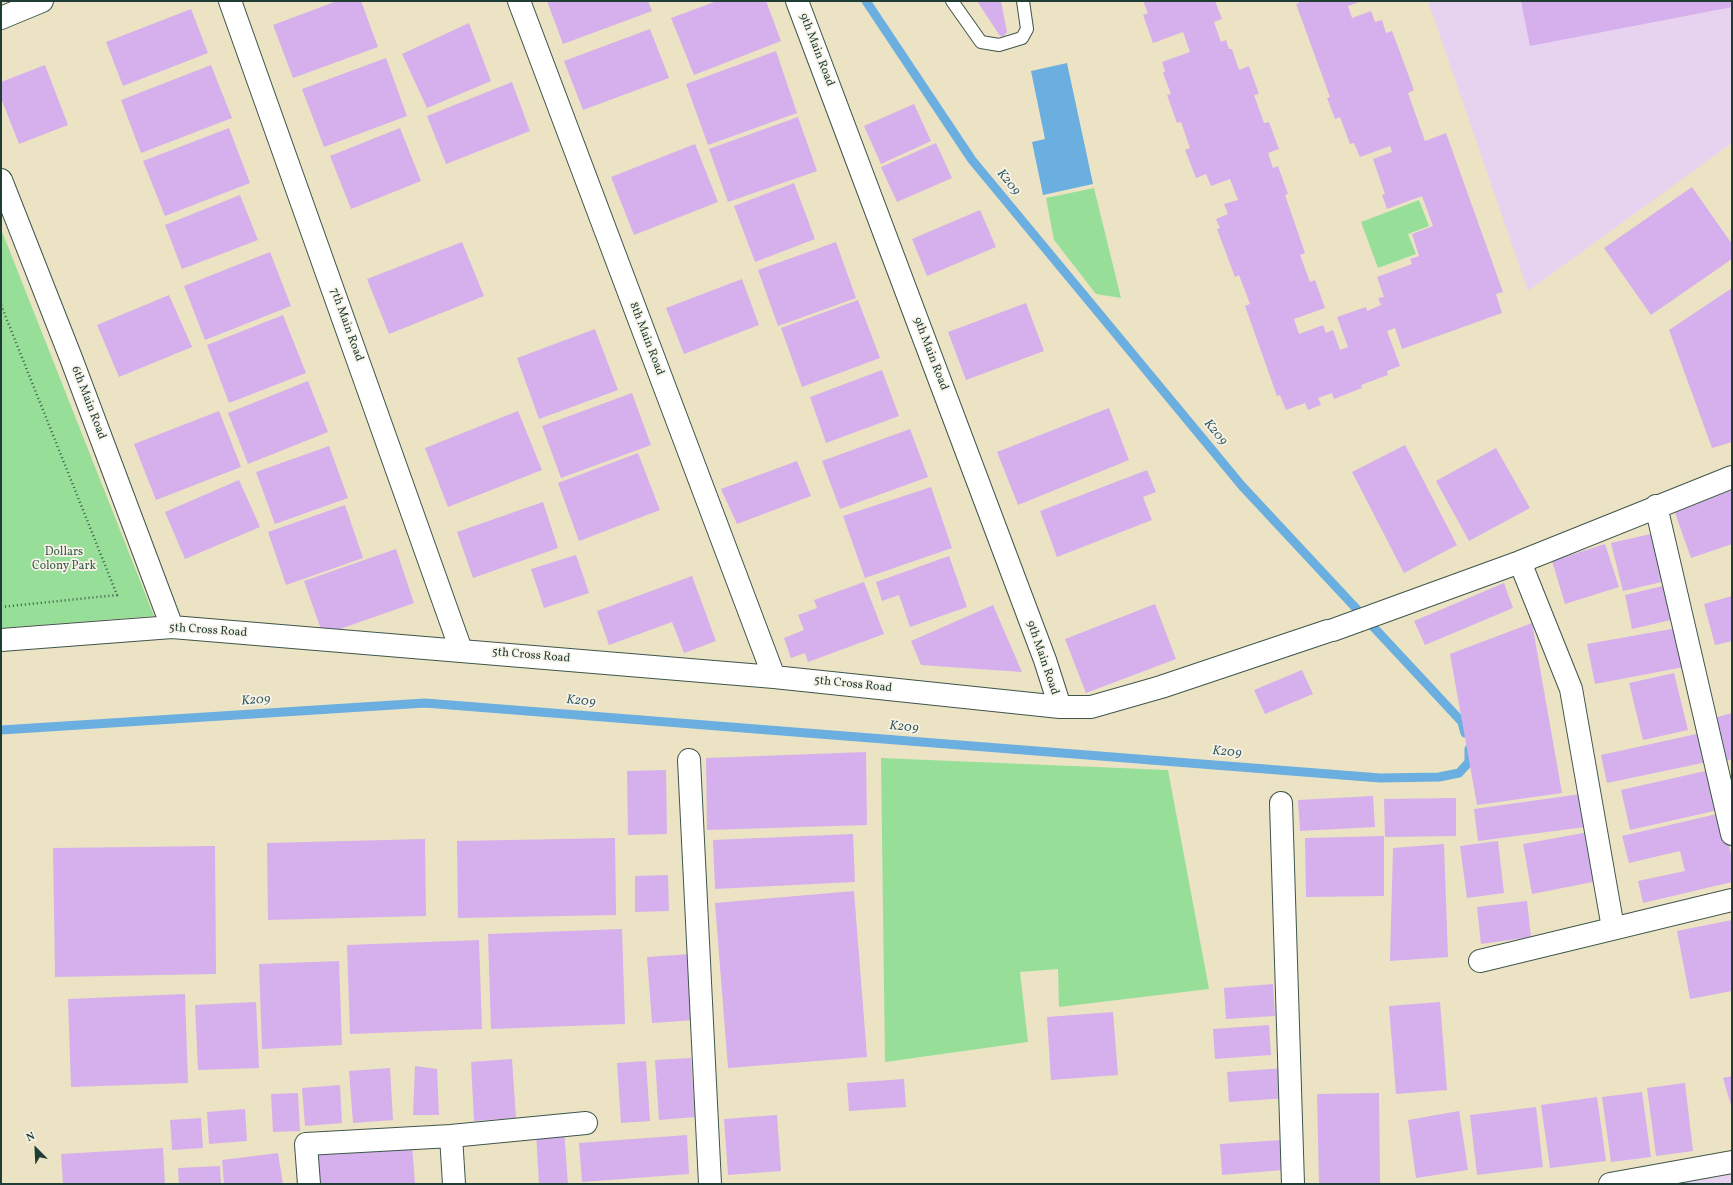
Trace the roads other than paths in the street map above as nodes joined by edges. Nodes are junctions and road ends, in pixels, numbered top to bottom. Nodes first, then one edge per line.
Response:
1 (42, 1) edge
2 (230, 1) edge
3 (519, 1) edge
4 (798, 1) edge
5 (952, 1) edge
6 (1024, 1) edge
7 (1, 18) edge
8 (1, 180) edge
9 (1732, 476) edge
10 (1656, 506) junction
11 (1520, 562) junction
12 (172, 627) junction
13 (1, 640) edge
14 (461, 650) junction
15 (774, 677) junction
16 (1060, 708) junction
17 (688, 760) dead end
18 (1281, 803) dead end
19 (1732, 834) edge
20 (1732, 900) edge
21 (1613, 928) junction
22 (1480, 961) dead end
23 (586, 1123) dead end
24 (451, 1136) junction
25 (1732, 1162) edge
26 (309, 1184) edge
27 (454, 1184) edge
28 (710, 1184) edge
29 (1293, 1184) edge
30 (1610, 1184) edge

1 - 7 street
2 - 14 street, 7th Main Road
3 - 15 street, 8th Main Road
4 - 16 street, 9th Main Road
5 - 6 lane
8 - 12 street, 6th Main Road
9 - 10 street, 5th Cross Road
10 - 11 street, 5th Cross Road
10 - 19 street
11 - 16 street, 5th Cross Road
11 - 21 street
12 - 13 street, 5th Cross Road
12 - 14 street, 5th Cross Road
14 - 15 street, 5th Cross Road
15 - 16 street, 5th Cross Road
17 - 28 street
18 - 29 street
20 - 21 street
21 - 22 street
23 - 24 street
24 - 26 street
24 - 27 street
25 - 30 street

